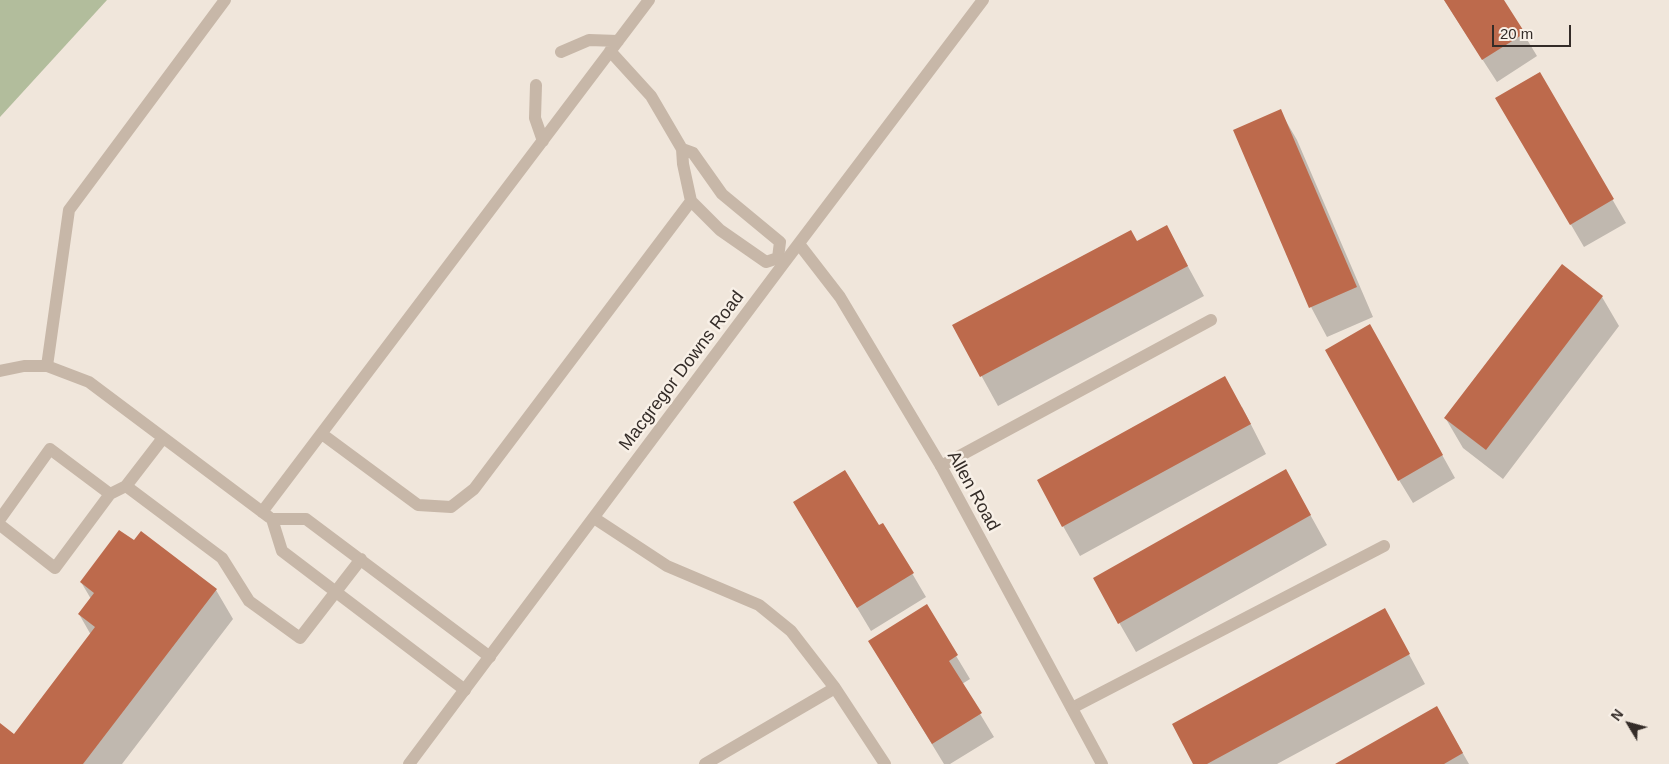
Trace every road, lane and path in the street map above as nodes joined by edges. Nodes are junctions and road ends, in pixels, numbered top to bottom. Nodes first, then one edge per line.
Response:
1 (225, 0) edge
2 (983, 0) edge
3 (647, 1) edge
4 (614, 46) junction
5 (562, 52) dead end
6 (536, 85) dead end
7 (542, 141) junction
8 (682, 149) junction
9 (691, 200) junction
10 (799, 244) junction
11 (781, 260) junction
12 (1211, 320) dead end
13 (46, 366) junction
14 (0, 371) edge
15 (322, 434) junction
16 (163, 438) junction
17 (941, 466) junction
18 (126, 486) junction
19 (110, 494) junction
20 (267, 516) junction
21 (594, 518) junction
22 (0, 519) edge
23 (0, 525) edge
24 (1384, 546) dead end
25 (361, 559) junction
26 (336, 591) junction
27 (490, 657) junction
28 (835, 688) junction
29 (465, 690) junction
30 (1072, 708) junction
31 (409, 764) edge
32 (705, 764) edge
33 (885, 764) edge
34 (1102, 764) edge

1 - 13 street
2 - 10 street, Macgregor Downs Road
3 - 4 street
4 - 5 street
4 - 7 street
4 - 8 street
6 - 7 street
7 - 15 street
8 - 9 street
8 - 11 street
9 - 11 street
9 - 15 street
10 - 11 street, Macgregor Downs Road
10 - 17 street, Allen Road
11 - 21 street, Macgregor Downs Road
12 - 17 street
13 - 14 street
13 - 16 street
15 - 20 street
16 - 18 street
16 - 20 street
17 - 30 street, Allen Road
18 - 19 street
18 - 26 street
19 - 22 street
19 - 23 street
20 - 25 street
20 - 26 street
21 - 27 street, Macgregor Downs Road
21 - 28 street
24 - 30 street
25 - 26 street
25 - 27 street
26 - 29 street
27 - 29 street, Macgregor Downs Road
28 - 32 street
28 - 33 street
29 - 31 street, Macgregor Downs Road
30 - 34 street, Allen Road

